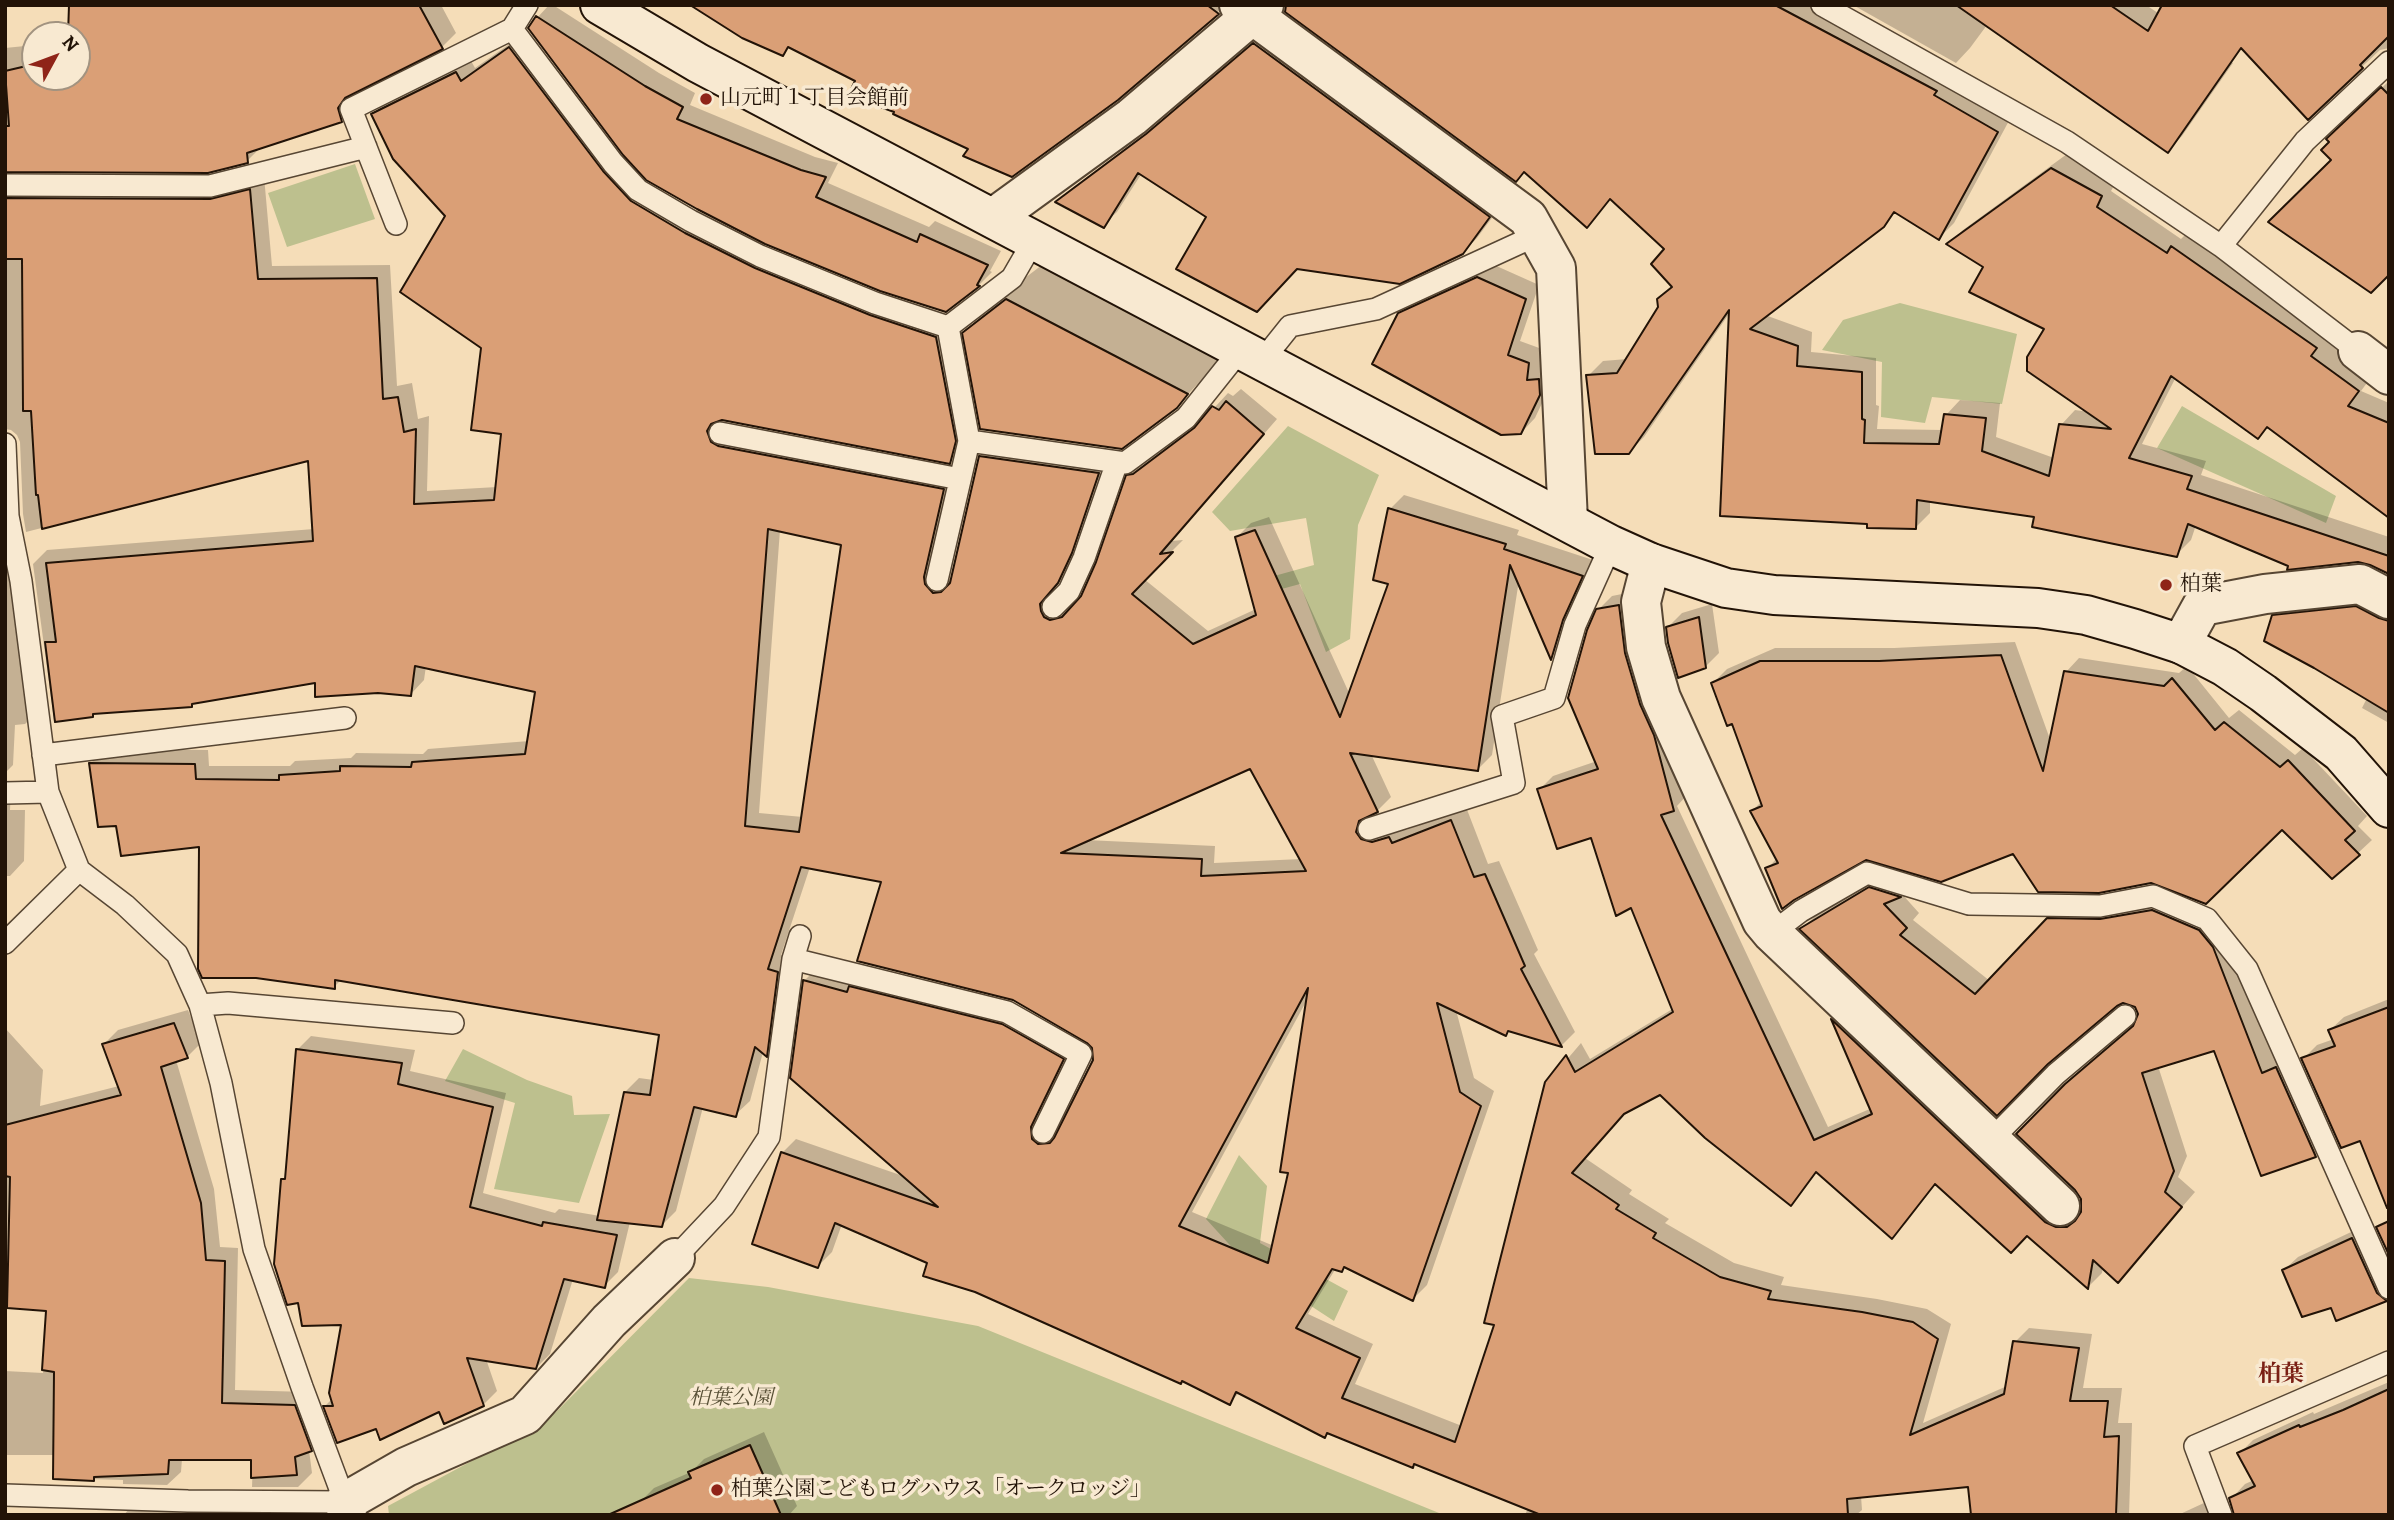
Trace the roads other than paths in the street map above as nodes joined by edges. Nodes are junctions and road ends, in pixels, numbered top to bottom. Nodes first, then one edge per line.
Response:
1 (527, 5) edge
2 (600, 5) edge
3 (1822, 5) edge
4 (1252, 9) edge
5 (512, 29) junction
6 (2389, 62) edge
7 (366, 147) junction
8 (5, 185) edge
9 (993, 218) junction
10 (396, 224) dead end
11 (1537, 235) junction
12 (1034, 240) junction
13 (2221, 246) junction
14 (948, 327) junction
15 (2358, 351) joint
16 (1252, 355) junction
17 (2389, 375) edge
18 (720, 433) dead end
19 (969, 441) junction
20 (5, 444) edge
21 (1117, 462) junction
22 (960, 479) junction
23 (1568, 522) junction
24 (1611, 545) junction
25 (1651, 563) junction
26 (937, 580) dead end
27 (13, 582) edge
28 (2389, 599) edge
29 (1053, 607) dead end
30 (2181, 644) junction
31 (345, 718) dead end
32 (43, 755) junction
33 (48, 792) junction
34 (5, 793) edge
35 (2389, 808) edge
36 (1369, 829) dead end
37 (79, 870) junction
38 (1772, 933) junction
39 (800, 936) dead end
40 (5, 943) edge
41 (793, 959) junction
42 (200, 1005) junction
43 (2125, 1016) dead end
44 (453, 1023) dead end
45 (1043, 1132) dead end
46 (1991, 1140) junction
47 (2060, 1206) dead end
48 (674, 1258) joint
49 (2389, 1288) edge
50 (2389, 1362) edge
51 (5, 1495) edge
52 (346, 1509) edge
53 (2221, 1515) edge

1 - 5 lane
2 - 9 street
3 - 13 lane
4 - 9 street
4 - 11 street
5 - 7 lane
5 - 14 lane
6 - 13 lane
7 - 8 lane
7 - 10 lane
9 - 12 street
11 - 16 lane
11 - 23 street
12 - 14 lane
12 - 16 street
13 - 15 lane
14 - 19 lane
15 - 17 street
16 - 21 lane
16 - 23 street
18 - 22 lane
19 - 21 lane
19 - 22 lane
20 - 27 lane
21 - 29 lane
22 - 26 lane
23 - 24 street
24 - 25 street
24 - 36 lane
25 - 30 street
25 - 38 street
27 - 32 lane
28 - 30 street
30 - 35 street
31 - 32 lane
32 - 33 lane
33 - 34 lane
33 - 37 lane
37 - 40 lane
37 - 42 lane
38 - 46 street
38 - 49 lane
39 - 41 lane
41 - 45 lane
41 - 48 lane
42 - 44 lane
42 - 52 lane
43 - 46 lane
46 - 47 street
48 - 52 street
50 - 53 lane
51 - 52 lane

